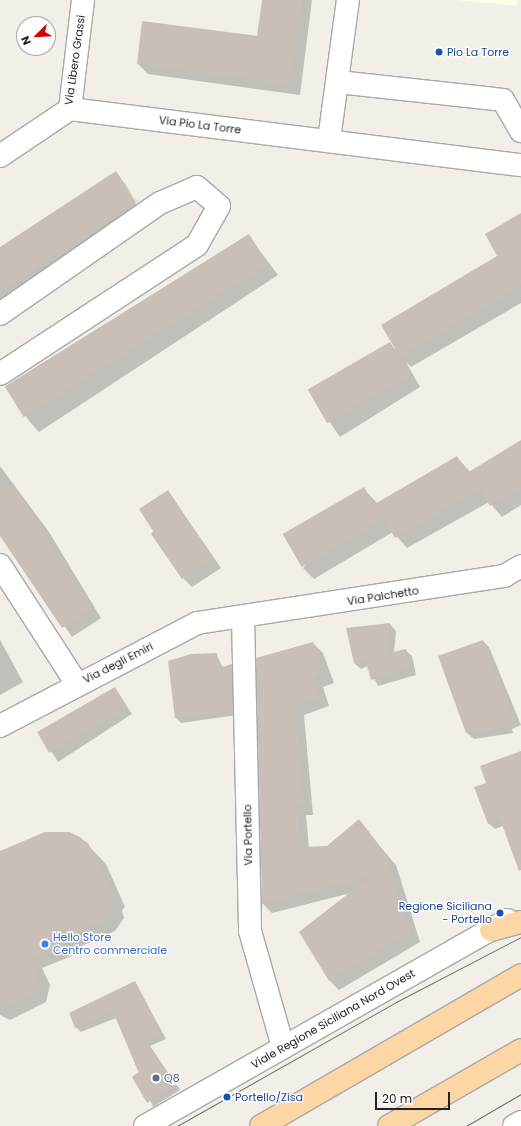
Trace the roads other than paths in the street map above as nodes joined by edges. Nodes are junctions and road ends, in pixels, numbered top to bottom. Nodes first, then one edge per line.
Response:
1 (83, 0) edge
2 (348, 0) edge
3 (338, 82) junction
4 (70, 109) junction
5 (521, 131) edge
6 (329, 140) junction
7 (0, 156) edge
8 (521, 165) edge
9 (0, 314) edge
10 (0, 374) edge
11 (0, 565) edge
12 (521, 566) edge
13 (243, 618) junction
14 (77, 684) junction
15 (0, 726) edge
16 (521, 912) edge
17 (521, 922) edge
18 (491, 930) junction
19 (521, 975) edge
20 (283, 1047) junction
21 (521, 1050) edge
22 (521, 1122) edge
23 (145, 1126) edge
24 (261, 1126) edge
25 (389, 1126) edge
26 (514, 1126) edge

1 - 4 street, Via Libero Grassi
2 - 3 street
3 - 5 street
3 - 6 street
4 - 6 street, Via Pio La Torre
4 - 7 street, Via Libero Grassi
6 - 8 street, Via Pio La Torre
9 - 10 street
11 - 14 street
12 - 13 street, Via Palchetto
13 - 14 street, Via degli Emiri
13 - 20 street, Via Portello
14 - 15 street, Via degli Emiri
16 - 18 street, Viale Regione Siciliana Nord Ovest
17 - 18 main road
18 - 20 street, Viale Regione Siciliana Nord Ovest
19 - 24 main road
20 - 23 street, Viale Regione Siciliana Nord Ovest
21 - 25 main road
22 - 26 street

